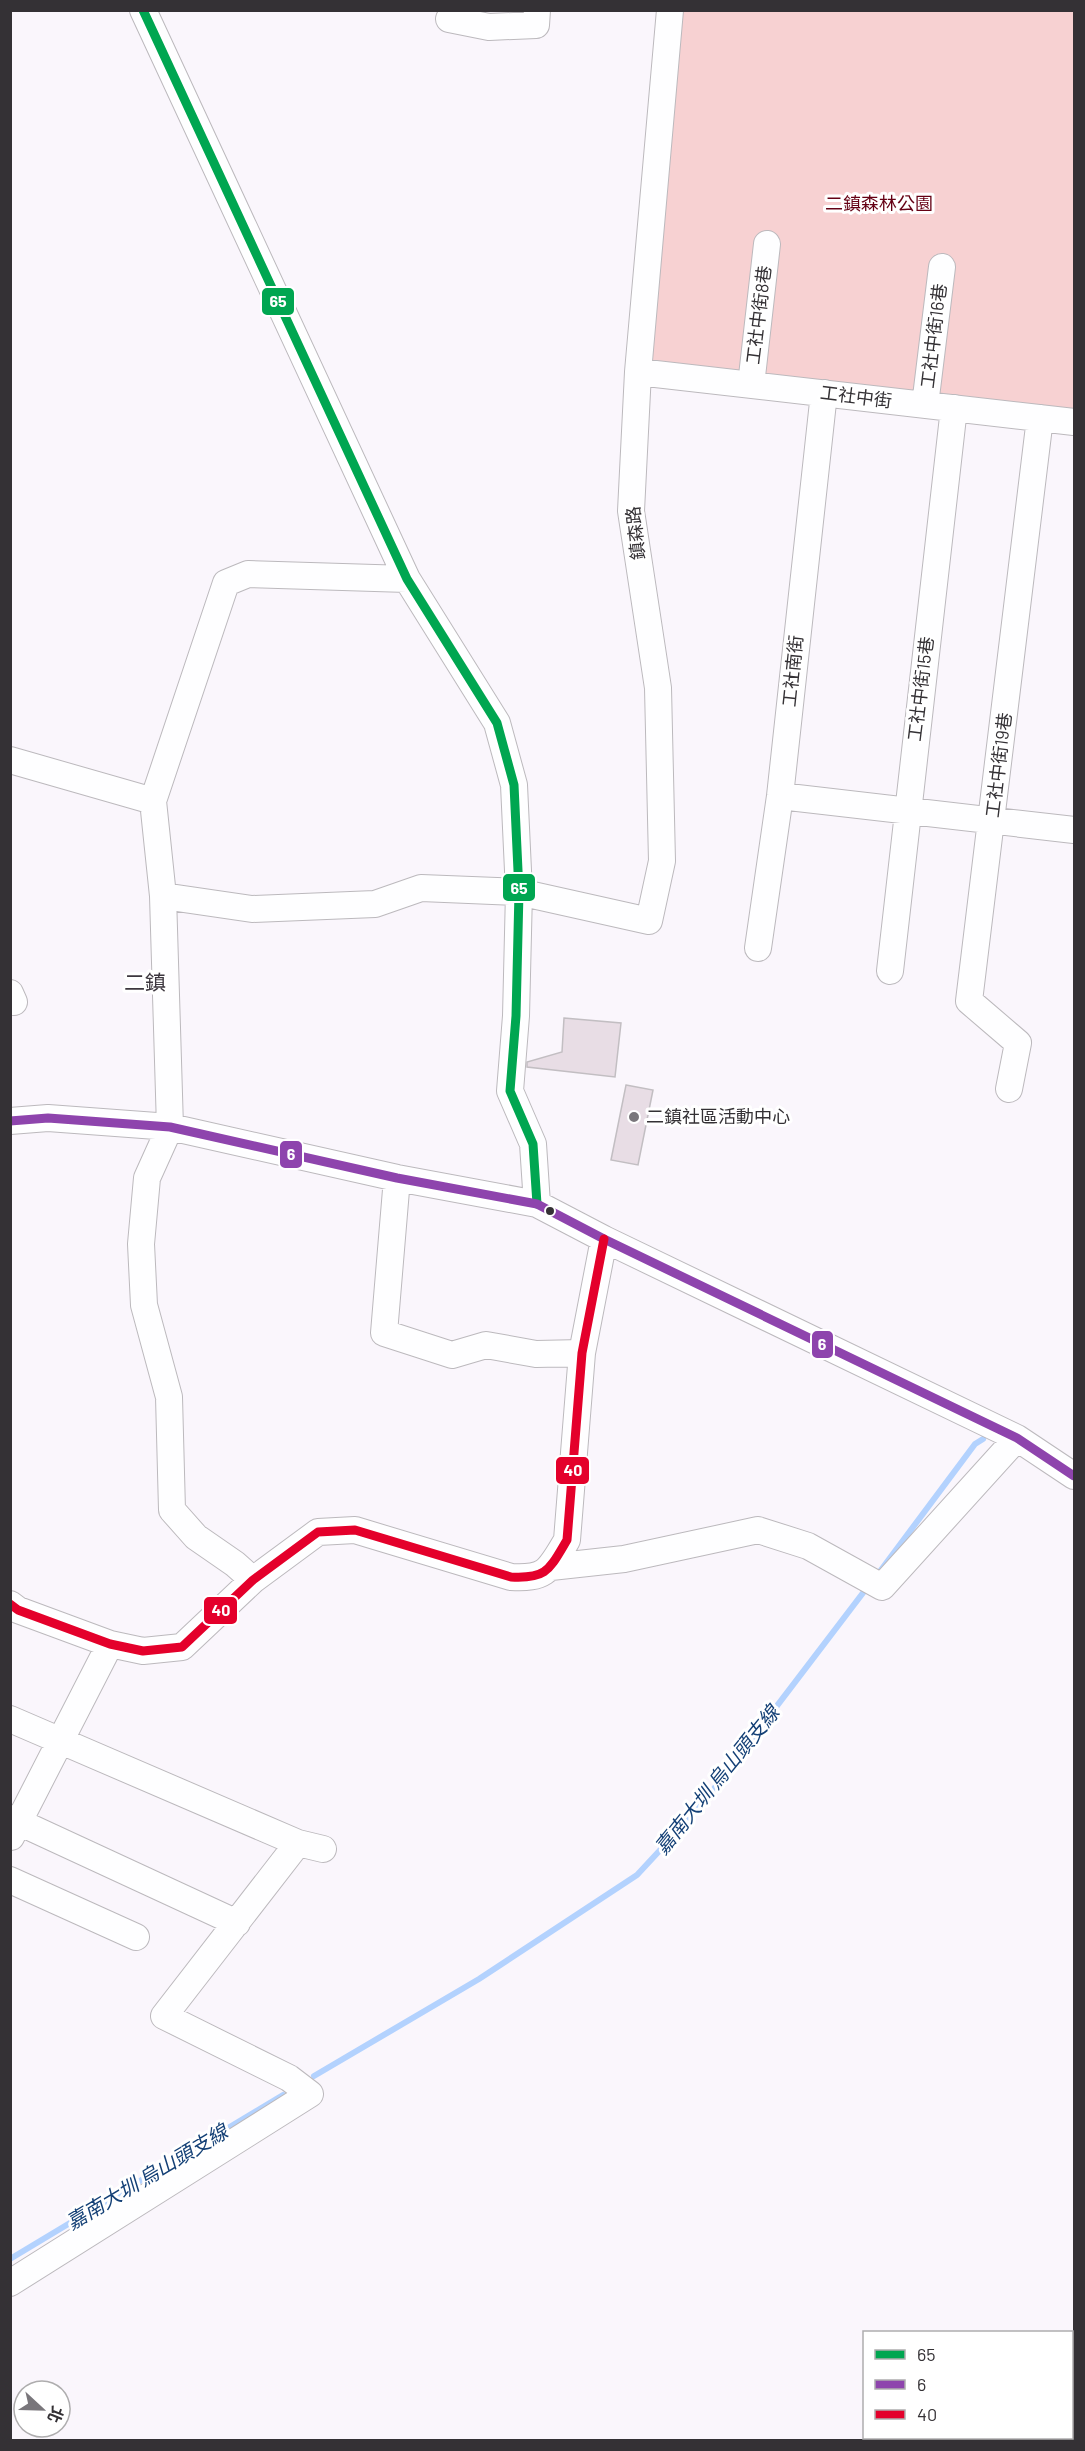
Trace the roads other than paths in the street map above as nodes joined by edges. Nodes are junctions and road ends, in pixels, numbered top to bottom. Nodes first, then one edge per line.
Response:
1 (143, 10) edge
2 (537, 10) edge
3 (670, 10) edge
4 (450, 19) dead end
5 (767, 244) dead end
6 (942, 267) dead end
7 (638, 372) junction
8 (751, 385) junction
9 (824, 393) junction
10 (925, 405) junction
11 (954, 408) junction
12 (1040, 418) junction
13 (1074, 422) edge
14 (407, 579) junction
15 (10, 760) edge
16 (780, 796) junction
17 (153, 801) junction
18 (906, 811) junction
19 (992, 821) junction
20 (1074, 830) edge
21 (519, 892) junction
22 (163, 896) junction
23 (758, 948) dead end
24 (890, 971) dead end
25 (1009, 1089) dead end
26 (10, 1121) edge
27 (170, 1127) junction
28 (397, 1178) junction
29 (537, 1204) junction
30 (604, 1239) junction
31 (582, 1353) junction
32 (1017, 1438) junction
33 (1074, 1476) edge
34 (551, 1567) junction
35 (252, 1580) junction
36 (10, 1604) edge
37 (110, 1644) junction
38 (10, 1719) edge
39 (60, 1739) junction
40 (13, 1826) edge
41 (298, 1843) junction
42 (323, 1849) dead end
43 (10, 1880) edge
44 (237, 1923) junction
45 (136, 1937) dead end
46 (10, 2283) edge

1 - 14 street
2 - 4 street
3 - 7 street, 鎮森路
5 - 8 street, 工社中街8巷
6 - 10 street, 工社中街16巷
7 - 8 street, 工社中街
7 - 21 street, 鎮森路
8 - 9 street, 工社中街
9 - 10 street, 工社中街
9 - 16 street, 工社南街
10 - 11 street, 工社中街
11 - 12 street, 工社中街
11 - 18 street, 工社中街15巷
12 - 13 street, 工社中街
12 - 19 street, 工社中街19巷
14 - 17 street
14 - 21 street
15 - 17 street
16 - 18 street
16 - 23 street, 工社南街
17 - 22 street
18 - 19 street
18 - 24 street, 工社中街15巷
19 - 20 street
19 - 25 street, 工社中街19巷
21 - 22 street
21 - 29 street
22 - 27 street
26 - 27 street
27 - 28 street
27 - 35 street
28 - 29 street
28 - 31 street
29 - 30 street
30 - 31 street
30 - 32 street
31 - 34 street
32 - 33 street
32 - 34 street
34 - 35 street
35 - 37 street
36 - 37 street
37 - 39 street
38 - 39 street
39 - 40 street
39 - 41 street
40 - 44 street
41 - 42 street
41 - 44 street
43 - 45 street
44 - 46 street

